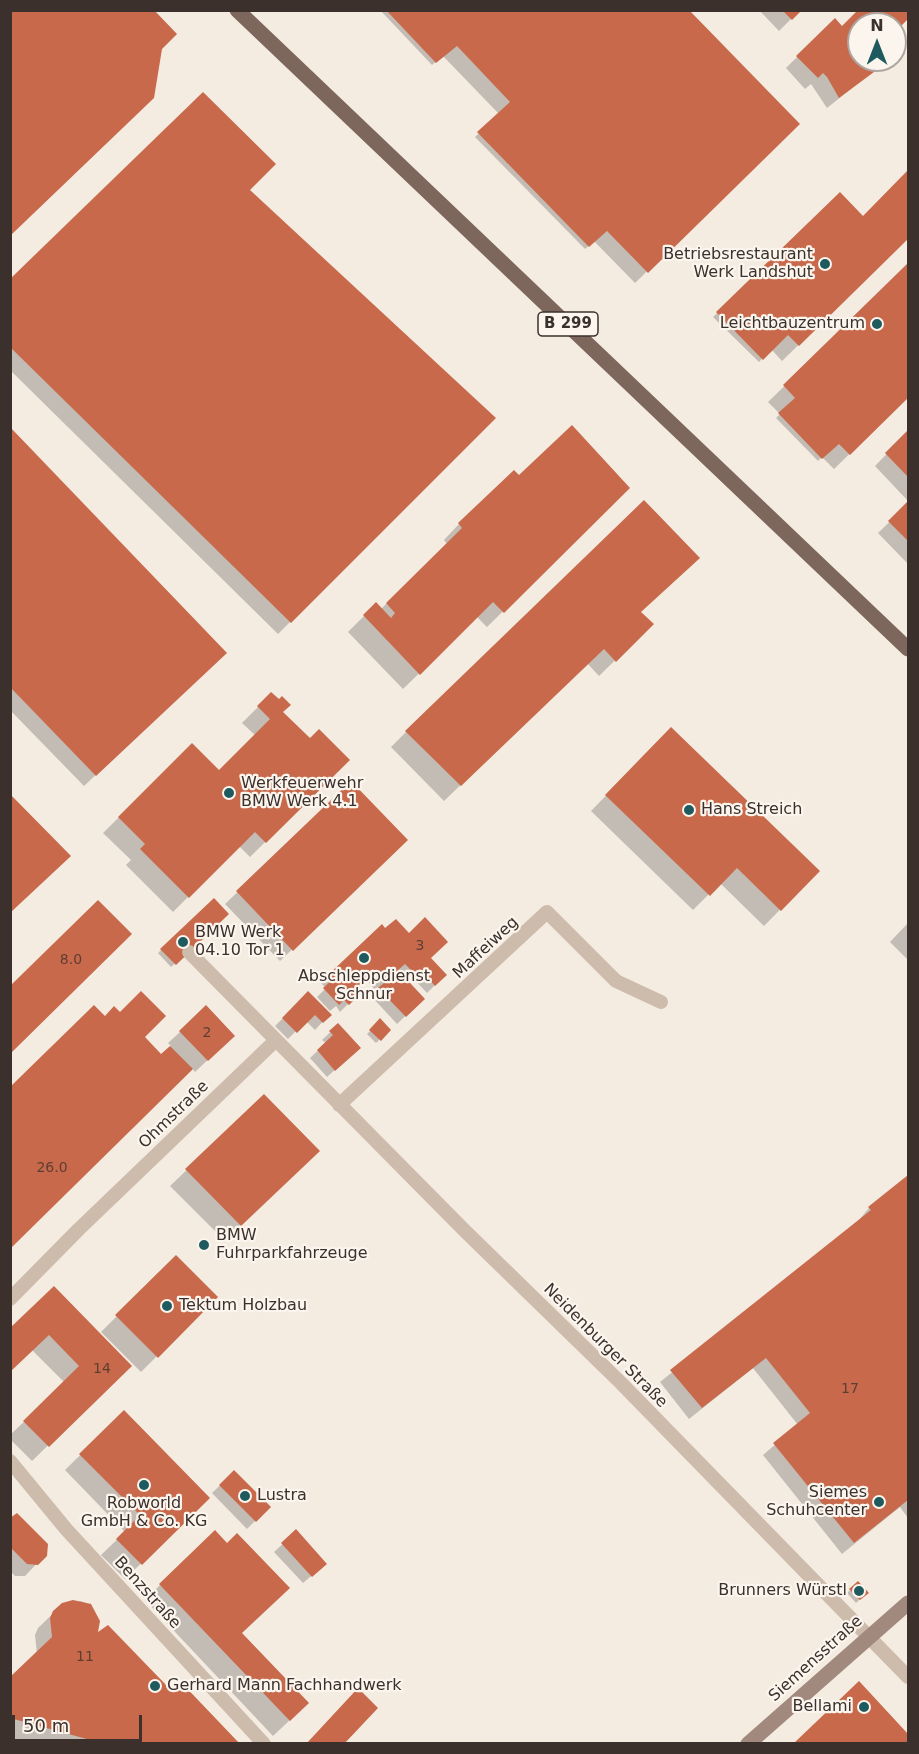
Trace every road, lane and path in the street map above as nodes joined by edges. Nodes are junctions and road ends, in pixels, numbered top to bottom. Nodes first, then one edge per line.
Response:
1 (237, 10) edge
2 (909, 649) edge
3 (189, 952) dead end
4 (661, 1002) dead end
5 (274, 1041) junction
6 (339, 1106) junction
7 (10, 1299) edge
8 (10, 1461) edge
9 (909, 1603) edge
10 (868, 1636) junction
11 (909, 1677) edge
12 (264, 1743) edge
13 (748, 1743) edge

1 - 2 main road, B 299
3 - 5 street
4 - 6 street, Maffeiweg
5 - 6 street, Neidenburger Straße
5 - 7 street, Ohmstraße
6 - 10 street, Neidenburger Straße
8 - 12 street, Benzstraße
9 - 10 main road, Siemensstraße
10 - 11 street, Neidenburger Straße
10 - 13 main road, Siemensstraße

